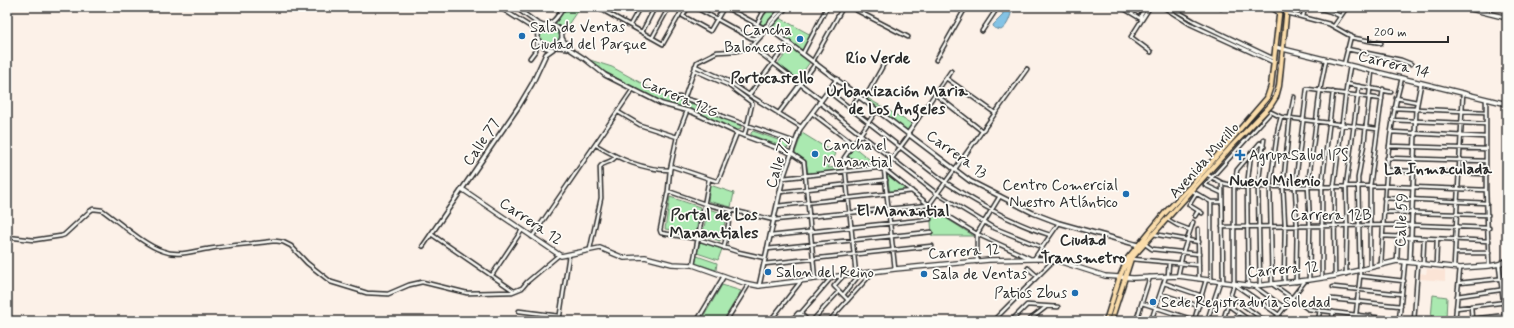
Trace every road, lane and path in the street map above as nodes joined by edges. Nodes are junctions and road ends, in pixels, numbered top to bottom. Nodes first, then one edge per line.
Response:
1 (499, 7) edge
2 (515, 7) edge
3 (564, 7) edge
4 (596, 7) edge
5 (640, 7) edge
6 (655, 7) edge
7 (669, 7) edge
8 (684, 7) edge
9 (688, 7) edge
10 (695, 7) edge
11 (706, 7) edge
12 (724, 7) edge
13 (755, 7) edge
14 (766, 7) edge
15 (784, 7) edge
16 (787, 7) edge
17 (827, 7) edge
18 (843, 7) edge
19 (850, 7) edge
20 (966, 7) edge
21 (998, 7) edge
22 (1121, 7) edge
23 (1146, 7) edge
24 (1150, 7) edge
25 (1163, 7) edge
26 (1170, 7) edge
27 (1270, 7) edge
28 (1280, 7) edge
29 (1287, 7) edge
30 (1305, 7) edge
31 (1315, 7) edge
32 (1346, 7) edge
33 (1463, 7) edge
34 (601, 8) edge
35 (1174, 10) edge
36 (703, 12) junction
37 (764, 12) junction
38 (1279, 13) junction
39 (1286, 13) junction
40 (1340, 16) junction
41 (1304, 17) junction
42 (1507, 18) edge
43 (717, 19) junction
44 (1141, 19) junction
45 (757, 24) junction
46 (546, 25) junction
47 (630, 25) junction
48 (1334, 26) junction
49 (767, 27) junction
50 (982, 31) dead end
51 (642, 32) junction
52 (1351, 36) junction
53 (538, 37) junction
54 (908, 37) dead end
55 (562, 38) junction
56 (652, 38) junction
57 (757, 39) junction
58 (789, 42) junction
59 (1381, 43) dead end
60 (751, 46) junction
61 (1275, 47) junction
62 (555, 48) junction
63 (568, 48) junction
64 (1283, 48) junction
65 (1347, 49) junction
66 (1151, 52) dead end
67 (803, 53) junction
68 (530, 58) dead end
69 (936, 60) dead end
70 (1326, 60) junction
71 (1274, 61) junction
72 (814, 62) junction
73 (885, 62) dead end
74 (773, 63) junction
75 (1344, 64) junction
76 (1411, 64) dead end
77 (695, 66) junction
78 (1350, 66) junction
79 (1027, 69) dead end
80 (694, 70) junction
81 (951, 71) dead end
82 (1372, 71) junction
83 (946, 78) junction
84 (1402, 78) junction
85 (837, 79) junction
86 (1421, 83) junction
87 (800, 84) junction
88 (1347, 84) junction
89 (1358, 86) junction
90 (1370, 88) junction
91 (633, 89) junction
92 (1383, 89) junction
93 (828, 90) junction
94 (1320, 90) junction
95 (1333, 92) junction
96 (1391, 92) dead end
97 (1463, 93) junction
98 (935, 94) junction
99 (1345, 94) junction
100 (749, 95) junction
101 (1357, 95) junction
102 (859, 96) junction
103 (679, 97) dead end
104 (1294, 97) dead end
105 (1370, 97) junction
106 (684, 98) junction
107 (1396, 98) junction
108 (1486, 98) junction
109 (1382, 99) junction
110 (864, 100) junction
111 (820, 101) junction
112 (1417, 102) junction
113 (1507, 104) edge
114 (850, 108) junction
115 (1394, 108) junction
116 (1416, 109) junction
117 (877, 110) junction
118 (1462, 110) junction
119 (687, 111) junction
120 (618, 112) junction
121 (1485, 112) junction
122 (811, 113) junction
123 (995, 113) junction
124 (778, 114) junction
125 (1281, 117) junction
126 (1290, 117) junction
127 (1302, 119) junction
128 (1392, 120) junction
129 (1316, 121) junction
130 (1416, 121) junction
131 (868, 122) junction
132 (1330, 123) junction
133 (1461, 123) junction
134 (1342, 124) junction
135 (1485, 124) junction
136 (747, 126) junction
137 (1353, 126) junction
138 (800, 127) junction
139 (1365, 127) junction
140 (1377, 129) junction
141 (982, 131) junction
142 (1391, 132) junction
143 (737, 133) junction
144 (860, 134) junction
145 (909, 134) junction
146 (1415, 134) junction
147 (677, 136) junction
148 (744, 136) junction
149 (1461, 136) junction
150 (1485, 137) junction
151 (1264, 139) dead end
152 (795, 142) junction
153 (853, 144) junction
154 (596, 145) junction
155 (901, 146) junction
156 (1389, 146) junction
157 (1264, 147) junction
158 (1414, 147) junction
159 (1230, 148) junction
160 (1460, 148) junction
161 (1486, 149) junction
162 (1227, 152) junction
163 (1235, 152) junction
164 (791, 153) junction
165 (1251, 153) junction
166 (616, 156) junction
167 (1231, 156) junction
168 (844, 158) junction
169 (892, 158) junction
170 (1387, 158) junction
171 (1414, 159) junction
172 (1459, 161) junction
173 (1486, 161) junction
174 (671, 166) junction
175 (876, 168) junction
176 (954, 169) junction
177 (670, 170) junction
178 (884, 170) junction
179 (1386, 170) junction
180 (845, 171) junction
181 (1413, 172) junction
182 (1459, 173) junction
183 (1206, 174) junction
184 (1486, 174) junction
185 (805, 175) junction
186 (782, 178) junction
187 (1211, 178) junction
188 (709, 179) junction
189 (886, 180) junction
190 (945, 182) junction
191 (1222, 183) junction
192 (846, 184) junction
193 (1258, 186) junction
194 (1270, 186) junction
195 (1308, 186) junction
196 (1322, 186) junction
197 (1334, 186) junction
198 (1346, 186) junction
199 (1358, 186) junction
200 (1370, 186) junction
201 (1385, 186) junction
202 (1234, 187) junction
203 (1248, 187) junction
204 (1283, 187) junction
205 (1295, 187) junction
206 (1413, 187) junction
207 (462, 189) junction
208 (807, 189) junction
209 (1194, 189) junction
210 (1458, 189) junction
211 (1486, 190) junction
212 (668, 191) junction
213 (913, 191) junction
214 (780, 192) junction
215 (936, 193) junction
216 (1222, 193) junction
217 (887, 194) junction
218 (1000, 196) junction
219 (848, 198) junction
220 (1384, 198) junction
221 (1412, 200) junction
222 (1458, 201) junction
223 (1211, 202) junction
224 (1222, 202) junction
225 (1487, 202) junction
226 (808, 203) junction
227 (705, 204) junction
228 (929, 205) junction
229 (776, 206) junction
230 (731, 210) junction
231 (889, 210) junction
232 (991, 210) junction
233 (1198, 211) junction
234 (1385, 212) junction
235 (849, 213) junction
236 (1202, 213) dead end
237 (1412, 214) junction
238 (1456, 214) junction
239 (1488, 215) junction
240 (1195, 216) dead end
241 (809, 217) junction
242 (930, 219) dead end
243 (1166, 219) junction
244 (774, 220) junction
245 (984, 222) junction
246 (1192, 222) dead end
247 (890, 223) junction
248 (1059, 223) junction
249 (1411, 225) junction
250 (1235, 226) junction
251 (1246, 226) junction
252 (1271, 226) junction
253 (1285, 226) junction
254 (1297, 226) junction
255 (1310, 226) junction
256 (1334, 226) junction
257 (1347, 226) junction
258 (1358, 226) junction
259 (1370, 226) junction
260 (1383, 226) junction
261 (851, 227) junction
262 (1222, 227) junction
263 (1258, 227) junction
264 (1323, 227) junction
265 (1456, 227) junction
266 (1489, 228) junction
267 (1198, 229) dead end
268 (522, 230) junction
269 (1190, 230) junction
270 (811, 232) junction
271 (931, 232) dead end
272 (431, 234) junction
273 (977, 234) junction
274 (1152, 234) junction
275 (770, 236) junction
276 (1050, 236) junction
277 (1383, 236) junction
278 (1398, 236) junction
279 (7, 237) edge
280 (532, 237) junction
281 (892, 237) junction
282 (1411, 237) junction
283 (1424, 238) junction
284 (698, 239) junction
285 (1437, 239) junction
286 (1187, 240) junction
287 (1455, 240) junction
288 (852, 241) junction
289 (1489, 241) junction
290 (1199, 242) junction
291 (1144, 244) junction
292 (812, 245) junction
293 (1138, 245) junction
294 (423, 246) dead end
295 (932, 246) dead end
296 (1041, 247) junction
297 (724, 248) junction
298 (590, 249) junction
299 (767, 249) junction
300 (893, 250) junction
301 (1183, 252) junction
302 (1455, 253) junction
303 (1489, 253) junction
304 (853, 254) junction
305 (1199, 254) junction
306 (559, 255) junction
307 (569, 255) junction
308 (766, 258) junction
309 (813, 259) junction
310 (1033, 259) junction
311 (1131, 259) junction
312 (1054, 260) junction
313 (1507, 260) edge
314 (1397, 261) junction
315 (1405, 261) junction
316 (977, 262) junction
317 (1410, 262) junction
318 (1169, 263) junction
319 (1420, 263) junction
320 (764, 264) junction
321 (1181, 264) junction
322 (1381, 264) junction
323 (1499, 264) junction
324 (693, 265) junction
325 (1199, 265) junction
326 (1436, 265) junction
327 (1489, 266) junction
328 (1370, 267) junction
329 (1454, 267) junction
330 (1028, 268) dead end
331 (1460, 268) junction
332 (895, 269) junction
333 (1359, 270) junction
334 (873, 272) junction
335 (861, 273) junction
336 (856, 274) junction
337 (1346, 274) junction
338 (492, 275) junction
339 (724, 276) junction
340 (844, 276) junction
341 (1037, 276) junction
342 (1167, 276) junction
343 (1178, 276) junction
344 (1335, 276) junction
345 (1360, 276) junction
346 (831, 277) junction
347 (1150, 277) junction
348 (1122, 278) junction
349 (1322, 278) junction
350 (1507, 278) edge
351 (815, 279) junction
352 (1199, 279) junction
353 (1501, 279) junction
354 (1206, 280) junction
355 (801, 281) junction
356 (1211, 281) junction
357 (1307, 281) junction
358 (1404, 281) junction
359 (1222, 282) junction
360 (1296, 282) junction
361 (1164, 283) junction
362 (1284, 283) junction
363 (1458, 283) junction
364 (748, 284) junction
365 (1234, 284) junction
366 (1272, 284) junction
367 (1260, 285) junction
368 (759, 286) junction
369 (1248, 286) junction
370 (1254, 286) junction
371 (1333, 287) dead end
372 (1502, 289) junction
373 (1507, 289) edge
374 (1359, 290) junction
375 (514, 291) junction
376 (839, 291) junction
377 (1161, 294) junction
378 (1402, 294) junction
379 (843, 295) junction
380 (1202, 296) junction
381 (1231, 296) junction
382 (1457, 296) junction
383 (1292, 299) junction
384 (1332, 299) dead end
385 (848, 300) junction
386 (1358, 302) junction
387 (1505, 302) edge
388 (1005, 303) dead end
389 (1142, 303) junction
390 (1228, 305) junction
391 (1008, 306) junction
392 (1199, 306) junction
393 (1401, 306) junction
394 (1471, 306) junction
395 (1047, 307) junction
396 (1058, 307) dead end
397 (1156, 307) junction
398 (1285, 308) junction
399 (1456, 308) junction
400 (1320, 310) junction
401 (519, 311) dead end
402 (1238, 312) junction
403 (1333, 312) junction
404 (800, 313) junction
405 (1358, 314) junction
406 (1279, 315) junction
407 (1506, 315) edge
408 (559, 316) junction
409 (1371, 316) junction
410 (996, 320) edge
411 (1194, 320) edge
412 (1207, 320) edge
413 (1247, 320) edge
414 (1385, 320) edge
415 (1472, 320) edge
416 (558, 321) edge
417 (697, 321) edge
418 (726, 321) edge
419 (770, 321) edge
420 (790, 321) edge
421 (794, 321) edge
422 (808, 321) edge
423 (812, 321) edge
424 (829, 321) edge
425 (1011, 321) edge
426 (1028, 321) edge
427 (1106, 321) edge
428 (1111, 321) edge
429 (1136, 321) edge
430 (1152, 321) edge
431 (1212, 321) edge
432 (1223, 321) edge
433 (1235, 321) edge
434 (1250, 321) edge
435 (1265, 321) edge
436 (1274, 321) edge
437 (1318, 321) edge
438 (1332, 321) edge
439 (1358, 321) edge
440 (1370, 321) edge
441 (1399, 321) edge
442 (1405, 321) edge
443 (1414, 321) edge
444 (1455, 321) edge
445 (1506, 321) edge

1 - 53 street
2 - 46 street
3 - 46 street
4 - 34 street
5 - 47 street
6 - 51 street
7 - 56 street
8 - 56 street
9 - 43 street
10 - 36 street
11 - 36 street
12 - 43 street
12 - 45 street
13 - 37 street
14 - 37 street
15 - 49 street
16 - 49 street
17 - 67 street
18 - 72 street
19 - 54 street
20 - 69 street
21 - 50 street
22 - 44 street
23 - 44 street
24 - 44 street
25 - 35 street
26 - 35 street
27 - 38 street
28 - 38 main road, Avenida Murillo
29 - 39 main road, Avenida Murillo
30 - 41 street
31 - 40 street
32 - 40 street
33 - 42 main road
34 - 47 street
35 - 71 street
35 - 71 street
36 - 43 street
37 - 45 street
38 - 61 main road, Avenida Murillo
39 - 41 street
39 - 64 main road, Avenida Murillo
40 - 48 street
41 - 48 street
43 - 57 street
44 - 66 street
45 - 49 street
46 - 53 street
46 - 55 street
47 - 51 street
48 - 52 street
49 - 57 street
49 - 58 street, Carrera 13
51 - 56 street
52 - 59 street
52 - 65 street
53 - 62 street
53 - 68 street
55 - 62 street
55 - 63 street, Carrera 12G
57 - 60 street
58 - 67 street, Carrera 13
58 - 74 street
60 - 74 street
60 - 77 street
61 - 64 main road, Carrera 14
61 - 71 main road, Avenida Murillo
62 - 63 street, Carrera 12G
62 - 207 street, Calle 77
63 - 91 street, Carrera 12G
64 - 70 main road, Carrera 14
64 - 159 main road, Avenida Murillo
65 - 75 street
65 - 76 street
67 - 72 street, Carrera 13
70 - 75 main road, Carrera 14
70 - 94 street
71 - 209 main road, Avenida Murillo
72 - 85 street, Carrera 13
72 - 87 street
73 - 110 street
74 - 87 street
74 - 100 street
75 - 78 main road, Carrera 14
77 - 80 street
77 - 100 street
78 - 82 main road, Carrera 14
78 - 88 street
79 - 123 street
80 - 106 street
80 - 136 street
81 - 83 street
82 - 84 main road, Carrera 14
82 - 90 street
83 - 98 street
83 - 123 street
84 - 86 main road, Carrera 14
84 - 107 street
85 - 93 street, Calle 72
85 - 102 street, Carrera 13
86 - 97 main road, Carrera 14
86 - 112 street, Calle 59
87 - 111 street
87 - 124 street
88 - 89 street
88 - 99 street
89 - 90 street
89 - 101 street
90 - 92 street
90 - 105 street
91 - 119 street, Carrera 12G
91 - 120 street
92 - 96 street
92 - 109 street
93 - 111 street, Calle 72
93 - 114 street
94 - 95 street
94 - 127 street
94 - 129 street
95 - 99 street
95 - 132 street
97 - 108 main road, Carrera 14
97 - 118 street
98 - 141 street
98 - 145 street
99 - 101 street
99 - 134 street
100 - 124 street
101 - 105 street
101 - 137 street
102 - 110 street, Carrera 13
102 - 114 street
103 - 106 street, Carrera 12G
104 - 126 street
105 - 109 street
105 - 139 street
106 - 136 street, Carrera 12G
107 - 112 street
107 - 115 street
108 - 113 main road, Carrera 14
108 - 121 street
109 - 140 street
110 - 117 street, Carrera 13
111 - 122 street, Calle 72
111 - 144 street
112 - 116 street, Calle 59
114 - 131 street
115 - 116 street
115 - 128 street
116 - 118 street
116 - 130 street, Calle 59
117 - 131 street
117 - 145 street, Carrera 13
118 - 121 street
118 - 133 street
119 - 143 street, Carrera 12G
119 - 147 street
120 - 147 street
120 - 154 street
121 - 135 street
122 - 138 street, Calle 72
122 - 153 street
123 - 141 street
124 - 138 street
125 - 126 street
125 - 163 street
125 - 194 street
126 - 127 street
126 - 204 street
127 - 129 street
127 - 205 street
128 - 130 street
128 - 142 street
129 - 132 street
129 - 195 street
130 - 133 street
130 - 146 street, Calle 59
131 - 144 street
131 - 155 street
132 - 134 street
132 - 196 street
133 - 135 street
133 - 149 street
134 - 137 street
134 - 197 street
135 - 150 street
136 - 148 street
136 - 152 street, Carrera 12G
137 - 139 street
137 - 198 street
138 - 152 street, Calle 72
139 - 140 street
139 - 199 street
140 - 200 street
141 - 176 street
142 - 146 street
142 - 156 street
143 - 148 street, Carrera 12G
143 - 188 street
144 - 153 street
144 - 169 street
145 - 155 street
145 - 176 street, Carrera 13
146 - 149 street
146 - 158 street, Calle 59
147 - 174 street
148 - 164 street, Carrera 12G
149 - 150 street
149 - 160 street
150 - 161 street
151 - 157 street
152 - 164 street, Calle 72
153 - 168 street
154 - 166 street
154 - 280 street
155 - 169 street
155 - 190 street
156 - 158 street
156 - 170 street
157 - 165 street
157 - 193 street
158 - 160 street
158 - 171 street, Calle 59
159 - 162 main road, Avenida Murillo
159 - 163 street
160 - 161 street
160 - 172 street
161 - 173 street
162 - 167 street
162 - 183 main road, Avenida Murillo
163 - 167 street
164 - 185 street
164 - 186 street, Calle 72
165 - 202 street
165 - 203 street
166 - 177 street
166 - 298 street
167 - 187 street
168 - 175 street
168 - 180 street
169 - 178 street
169 - 215 street
170 - 171 street
170 - 179 street
171 - 172 street
171 - 181 street, Calle 59
172 - 173 street
172 - 182 street
173 - 184 street
174 - 177 street
174 - 188 street
175 - 178 street
175 - 180 street
176 - 190 street
176 - 218 street, Carrera 13
177 - 212 street
178 - 189 street
178 - 213 street
179 - 181 street
179 - 201 street
180 - 185 street
180 - 192 street
181 - 182 street
181 - 206 street, Calle 59
182 - 184 street
182 - 210 street
183 - 187 street
183 - 209 main road, Avenida Murillo
184 - 211 street
185 - 186 street
185 - 208 street
186 - 214 street, Calle 72
187 - 191 street
187 - 216 street
188 - 227 street
189 - 192 street
189 - 217 street
190 - 215 street
190 - 232 street
191 - 202 street
191 - 216 street
192 - 208 street
192 - 219 street
193 - 194 street
193 - 203 street
193 - 263 street
194 - 204 street
194 - 252 street
195 - 196 street
195 - 205 street
195 - 255 street
196 - 197 street
196 - 264 street
197 - 198 street
197 - 256 street
198 - 199 street
198 - 257 street
199 - 200 street
199 - 258 street
200 - 201 street
200 - 259 street
201 - 206 street
201 - 220 street
202 - 203 street
202 - 250 street
203 - 251 street
204 - 205 street
204 - 253 street
205 - 254 street
206 - 210 street
206 - 221 street, Calle 59
207 - 268 main road, Carrera 12
207 - 272 street, Calle 77
208 - 214 street
208 - 226 street
209 - 223 street
209 - 233 street
209 - 243 main road, Avenida Murillo
209 - 293 main road, Avenida Murillo
210 - 211 street
210 - 222 street
211 - 225 street
212 - 227 street
212 - 284 street
213 - 217 street
213 - 228 street
214 - 229 street, Calle 72
215 - 228 street
215 - 245 street
216 - 224 street
217 - 219 street
217 - 231 street
218 - 232 street
218 - 248 street, Carrera 13
219 - 226 street
219 - 235 street
220 - 221 street
220 - 234 street
221 - 222 street
221 - 237 street, Calle 59
222 - 225 street
222 - 238 street
223 - 224 street
223 - 356 street
224 - 262 street
225 - 239 street
226 - 229 street
226 - 241 street
227 - 230 street
227 - 284 street
228 - 231 street
228 - 273 street
229 - 244 street, Calle 72
230 - 244 street
230 - 297 street
231 - 235 street
231 - 247 street
232 - 245 street
232 - 276 street
233 - 236 street
233 - 240 street
234 - 237 street
234 - 260 street
235 - 241 street
235 - 261 street
237 - 238 street
237 - 249 street, Calle 59
238 - 239 street
238 - 265 street
239 - 266 street
241 - 244 street
241 - 270 street
242 - 247 street
243 - 269 street
243 - 274 main road, Avenida Murillo
244 - 275 street, Calle 72
245 - 273 street
245 - 296 street
246 - 269 street
247 - 261 street
247 - 281 street
248 - 276 street
248 - 293 street, Carrera 13
249 - 260 street, Carrera 12B
249 - 265 street, Carrera 12B
249 - 282 street, Calle 59
250 - 251 street, Carrera 12B
250 - 262 street, Carrera 12B
250 - 365 street
251 - 263 street, Carrera 12B
251 - 369 street
252 - 253 street, Carrera 12B
252 - 263 street, Carrera 12B
252 - 366 street
253 - 254 street, Carrera 12B
253 - 362 street
254 - 255 street, Carrera 12B
254 - 360 street
255 - 264 street, Carrera 12B
255 - 357 street
256 - 257 street, Carrera 12B
256 - 264 street, Carrera 12B
256 - 344 street
257 - 258 street, Carrera 12B
257 - 337 street
258 - 259 street, Carrera 12B
258 - 333 street
259 - 260 street, Carrera 12B
259 - 328 street
260 - 277 street
261 - 270 street
261 - 288 street
262 - 359 street
263 - 367 street
264 - 349 street
265 - 266 street, Carrera 12B
265 - 287 street
266 - 289 street
267 - 290 street
268 - 280 main road, Carrera 12
268 - 338 street
269 - 286 street
270 - 275 street
270 - 292 street
271 - 281 street
272 - 294 street, Calle 77
272 - 338 street
273 - 310 street
273 - 316 street
274 - 286 street
274 - 291 main road, Avenida Murillo
275 - 299 street, Calle 72
276 - 296 street
277 - 278 street
277 - 322 street
278 - 282 street
278 - 314 street
279 - 375 street
280 - 306 main road, Carrera 12
281 - 288 street
281 - 300 street
282 - 283 street
282 - 317 street, Calle 59
283 - 285 street
283 - 319 street, Calle 59
284 - 297 street
284 - 324 street
285 - 287 street
285 - 326 street
286 - 290 street
286 - 301 street
287 - 289 street
287 - 302 street
288 - 292 street
288 - 304 street
289 - 303 street
290 - 305 street
291 - 301 street
291 - 311 main road, Avenida Murillo
292 - 299 street
292 - 309 street
293 - 348 main road, Avenida Murillo
295 - 300 street
296 - 310 street
297 - 308 street
298 - 307 main road, Carrera 12
298 - 324 main road, Carrera 12
299 - 308 street, Calle 72
300 - 304 street
300 - 332 street
301 - 305 street
301 - 321 street
302 - 303 street
302 - 329 street
303 - 327 street
304 - 309 street
304 - 336 street
305 - 325 street
306 - 307 main road, Carrera 12
306 - 375 street
307 - 408 street
308 - 320 street, Calle 72
309 - 320 street
309 - 351 street
310 - 312 main road, Carrera 12
310 - 316 main road, Carrera 12
311 - 318 street
311 - 348 main road, Avenida Murillo
312 - 341 street
312 - 348 main road, Carrera 12
313 - 323 main road
314 - 315 main road, Carrera 12
314 - 322 main road, Carrera 12
315 - 317 main road, Carrera 12
315 - 358 street
316 - 332 main road, Carrera 12
317 - 319 main road, Carrera 12
318 - 321 street
318 - 342 street
319 - 326 main road, Carrera 12
319 - 443 street, Calle 59
320 - 368 street, Calle 72
321 - 325 street
321 - 343 street
322 - 328 main road, Carrera 12
323 - 327 main road
323 - 353 street
324 - 339 main road, Carrera 12
325 - 352 street
326 - 329 main road, Carrera 12
327 - 331 main road, Carrera 12
328 - 333 main road, Carrera 12
329 - 331 main road, Carrera 12
330 - 341 street
331 - 363 street
332 - 334 main road, Carrera 12
333 - 337 main road, Carrera 12
333 - 345 street
334 - 335 main road, Carrera 12
334 - 385 street
335 - 336 main road, Carrera 12
335 - 379 street
336 - 340 main road, Carrera 12
337 - 344 main road, Carrera 12
338 - 375 street
339 - 364 main road, Carrera 12
339 - 417 street
340 - 346 main road, Carrera 12
340 - 376 street
341 - 391 street
342 - 343 main road, Carrera 12
342 - 347 main road, Carrera 12
342 - 361 street
343 - 352 main road, Carrera 12
344 - 349 main road, Carrera 12
345 - 358 street
345 - 374 street
346 - 351 main road, Carrera 12
346 - 404 street
347 - 348 main road, Carrera 12
347 - 389 street
348 - 427 main road, Avenida Murillo
348 - 428 main road, Avenida Murillo
349 - 357 main road, Carrera 12
350 - 353 street
351 - 355 main road, Carrera 12
352 - 354 main road, Carrera 12
353 - 363 street
353 - 372 street
354 - 356 main road, Carrera 12
354 - 380 street
355 - 368 main road, Carrera 12
355 - 419 street
356 - 359 main road, Carrera 12
357 - 360 main road, Carrera 12
357 - 383 street
358 - 378 street
359 - 365 main road, Carrera 12
359 - 412 street
360 - 362 main road, Carrera 12
361 - 377 street
361 - 380 street
362 - 366 main road, Carrera 12
363 - 382 street
364 - 368 main road, Carrera 12
364 - 418 street
365 - 369 main road, Carrera 12
365 - 381 street
365 - 406 street
366 - 367 main road, Carrera 12
366 - 383 street
367 - 370 main road, Carrera 12
369 - 370 main road, Carrera 12
370 - 398 street
371 - 374 street
372 - 373 street
372 - 382 street
372 - 387 street
374 - 378 street
374 - 386 street
376 - 379 street
376 - 423 street
377 - 392 street
377 - 397 street
378 - 393 street
379 - 385 street
380 - 392 street
381 - 390 street
381 - 435 street
382 - 399 street
383 - 398 street
383 - 400 street
384 - 386 street
385 - 424 street
386 - 393 street
386 - 405 street
387 - 394 street
387 - 407 street
388 - 391 street
389 - 397 street
389 - 429 street
390 - 402 street
390 - 432 street
391 - 410 street
392 - 411 street
393 - 441 street
394 - 399 street
394 - 415 street
395 - 396 street
395 - 425 street
395 - 426 street
397 - 411 street
397 - 430 street
398 - 406 street
399 - 444 street
400 - 403 street
400 - 437 street
401 - 408 street
402 - 413 street
402 - 433 street
403 - 405 street
403 - 438 street
404 - 420 street
404 - 421 street
404 - 422 street
405 - 409 street
405 - 439 street
406 - 436 street
407 - 415 street
407 - 445 street
408 - 416 street
409 - 414 street
409 - 440 street
412 - 431 street
413 - 434 street
414 - 441 street
415 - 444 street
441 - 442 street

